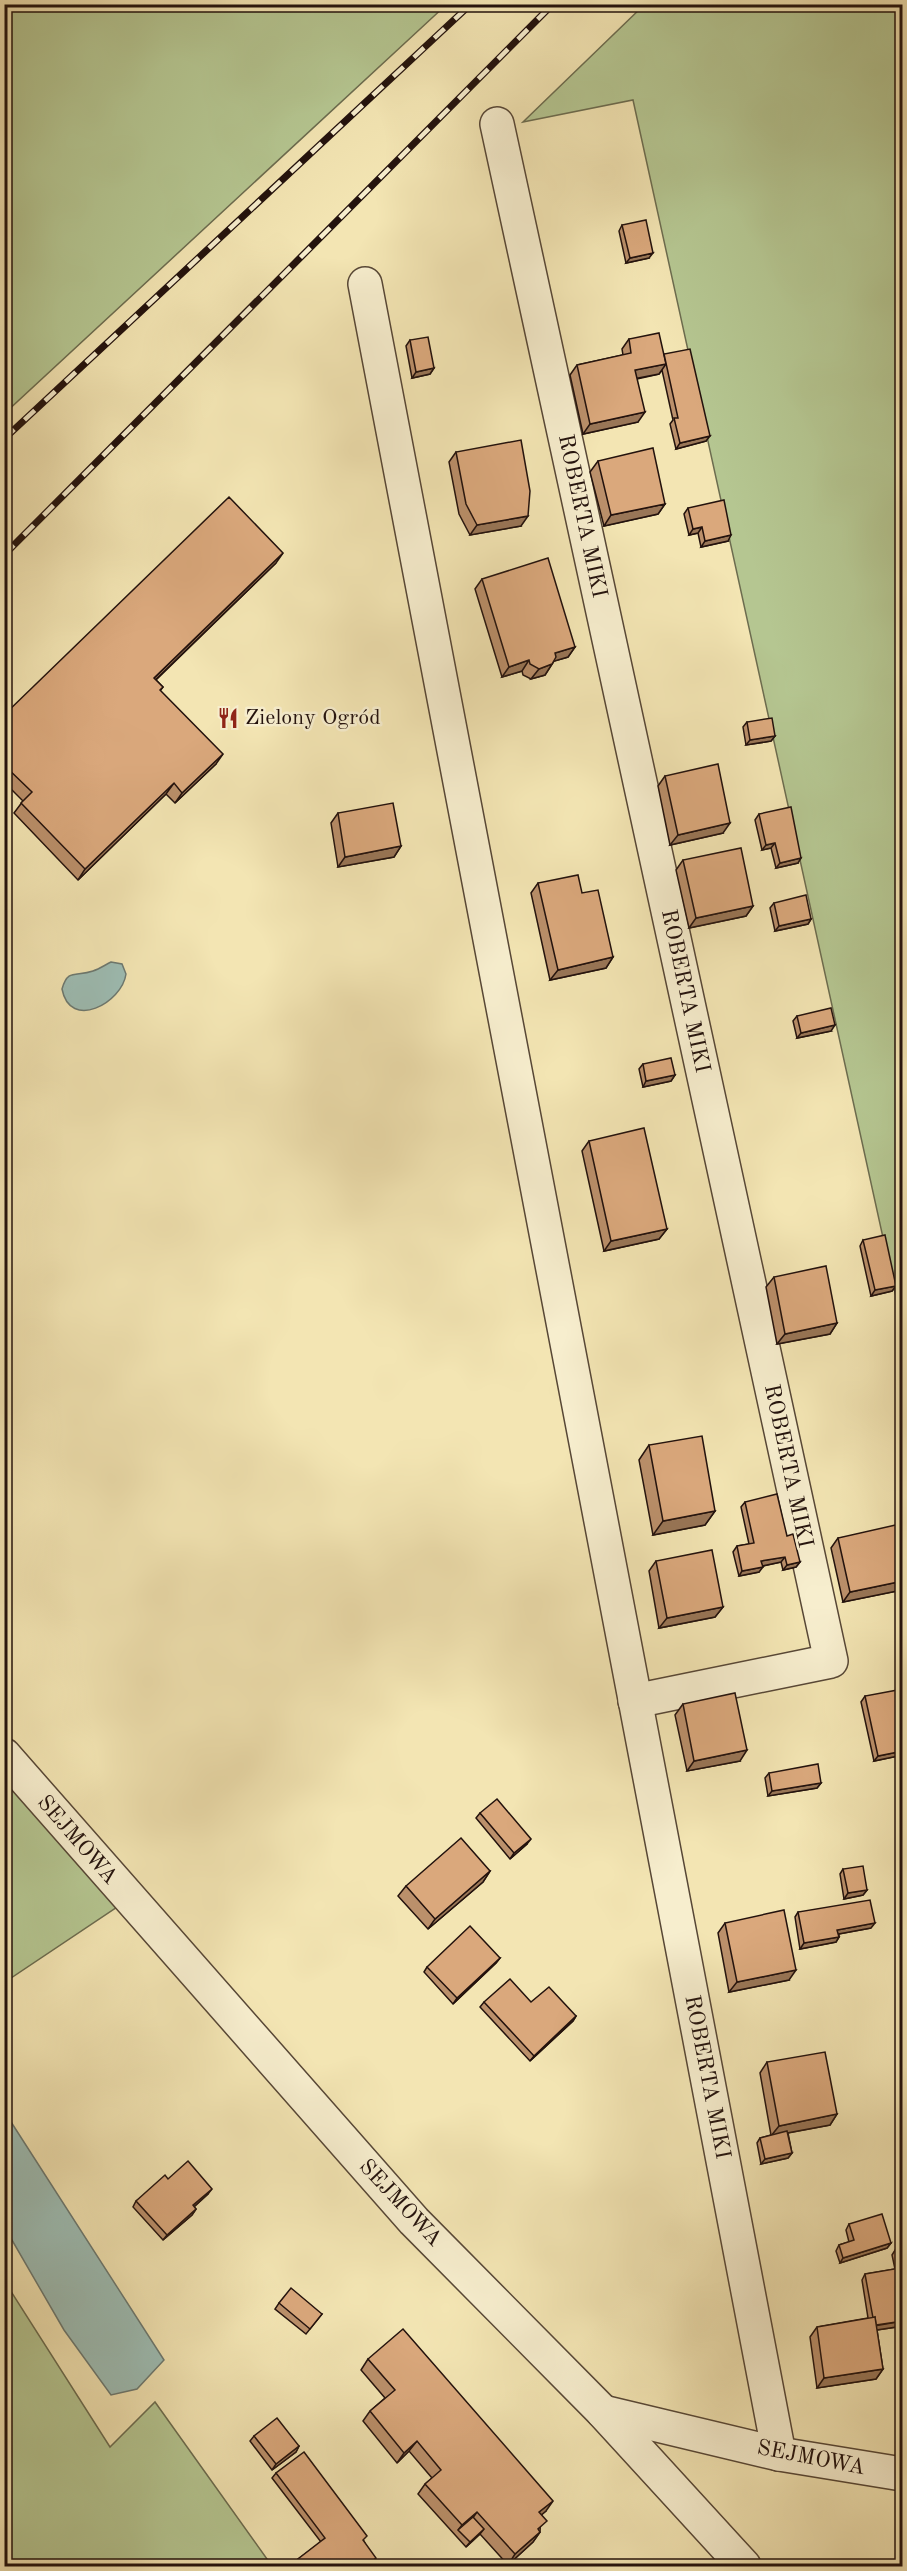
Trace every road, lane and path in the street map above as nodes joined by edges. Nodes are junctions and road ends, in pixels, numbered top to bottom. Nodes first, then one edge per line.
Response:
1 (497, 124) dead end
2 (365, 284) dead end
3 (635, 1701) junction
4 (4, 1755) edge
5 (603, 2412) junction
6 (780, 2454) junction
7 (903, 2474) edge
8 (744, 2566) edge

1 - 3 street, ROBERTA MIKI
2 - 3 street, ROBERTA MIKI
3 - 6 street, ROBERTA MIKI
4 - 5 street, SEJMOWA
5 - 6 street, SEJMOWA
5 - 8 street
6 - 7 street, SEJMOWA

